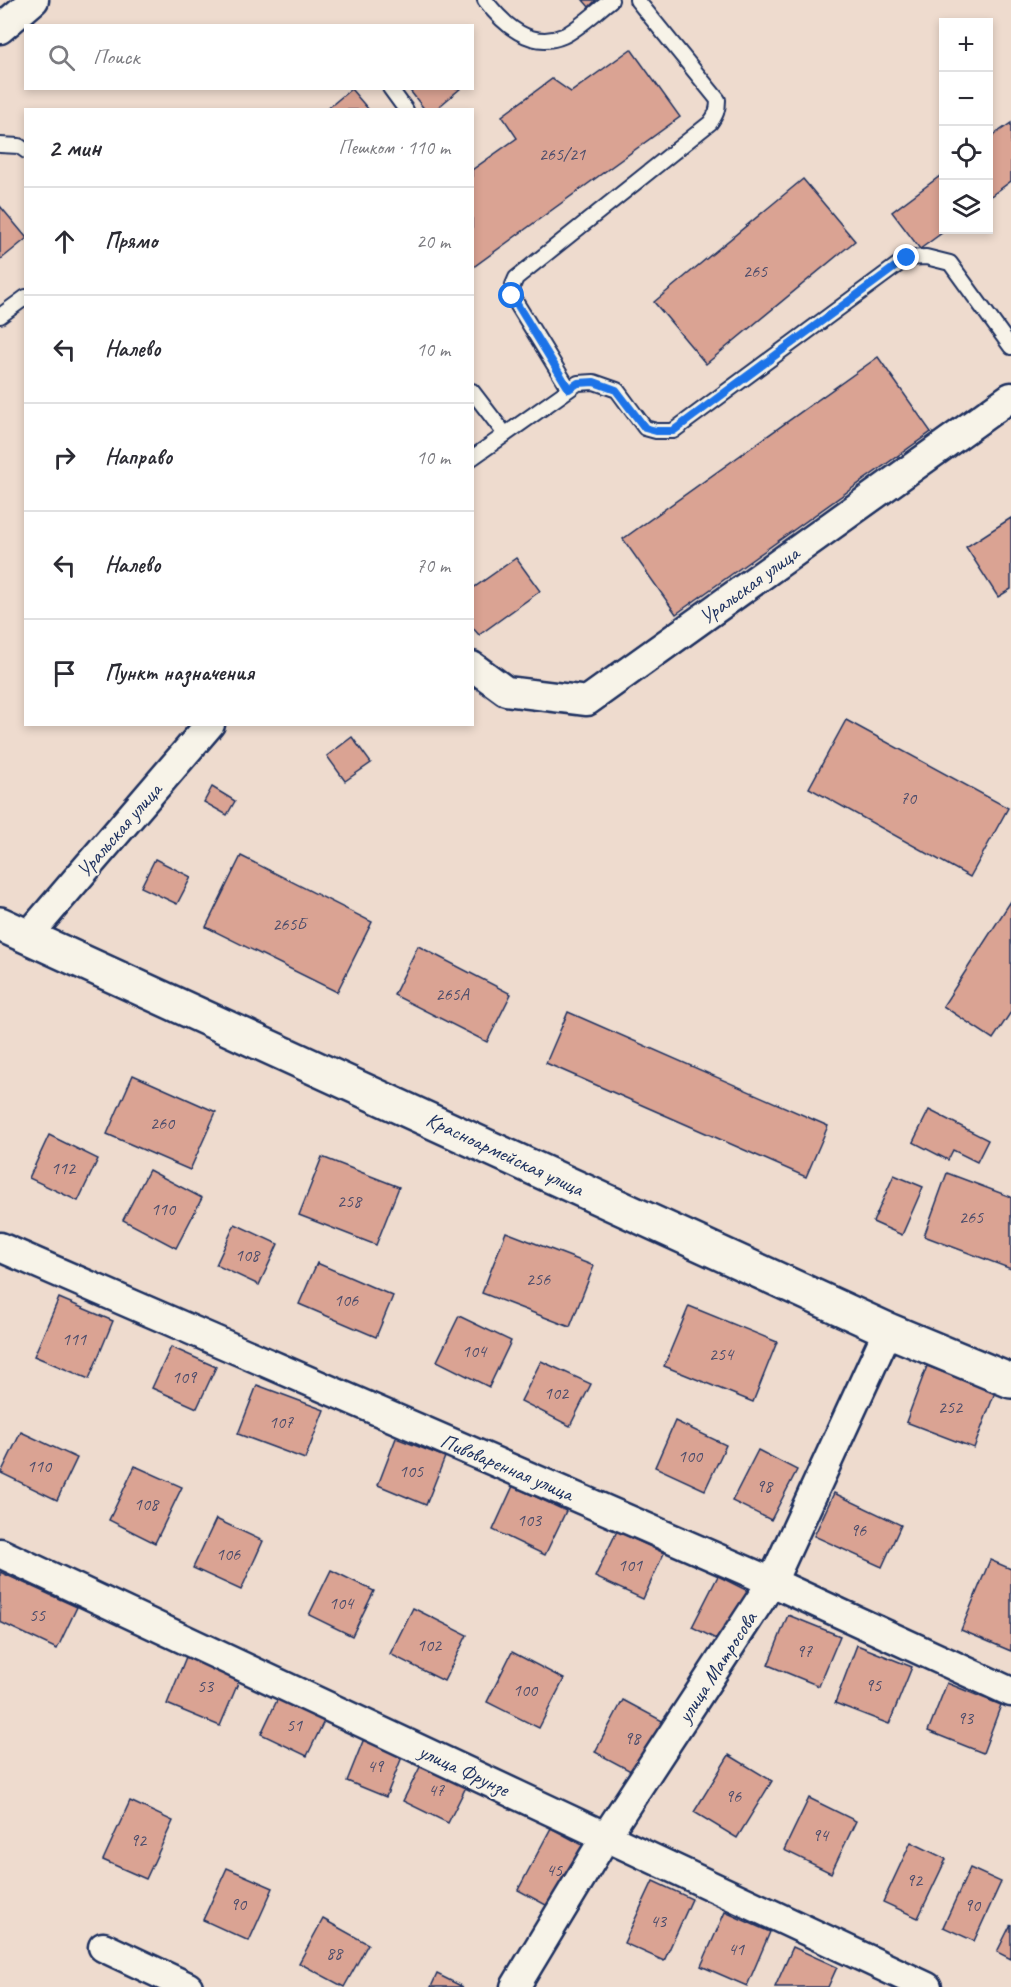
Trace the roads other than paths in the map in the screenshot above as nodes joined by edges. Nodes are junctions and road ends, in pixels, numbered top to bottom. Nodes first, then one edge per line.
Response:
1 (34, 0) edge
2 (485, 0) edge
3 (611, 0) edge
4 (638, 0) edge
5 (0, 29) edge
6 (391, 90) edge
7 (405, 108) edge
8 (0, 145) edge
9 (24, 150) edge
10 (24, 298) edge
11 (0, 316) edge
12 (1011, 347) edge
13 (569, 389) junction
14 (474, 394) edge
15 (1011, 398) edge
16 (505, 434) junction
17 (474, 457) edge
18 (474, 667) edge
19 (208, 726) edge
20 (14, 930) edge
21 (0, 1247) edge
22 (888, 1330) junction
23 (1011, 1381) edge
24 (0, 1553) edge
25 (772, 1582) junction
26 (1011, 1692) edge
27 (606, 1836) junction
28 (103, 1947) dead end
29 (188, 1987) edge
30 (515, 1987) edge
31 (927, 1987) edge

1 - 5 street
2 - 3 lane
4 - 13 lane
6 - 7 lane
8 - 9 lane
10 - 11 lane
12 - 13 lane
13 - 16 lane
14 - 16 lane
15 - 18 street, Уральская улица
16 - 17 lane
19 - 20 street, Уральская улица
20 - 22 main road, Красноармейская улица
21 - 25 street, Пивоваренная улица
22 - 23 main road, Красноармейская улица
22 - 25 street, улица Матросова
24 - 27 street, улица Фрунзе
25 - 26 street, Пивоваренная улица
25 - 27 street, улица Матросова
27 - 30 street, улица Матросова
27 - 31 street, улица Фрунзе
28 - 29 street

